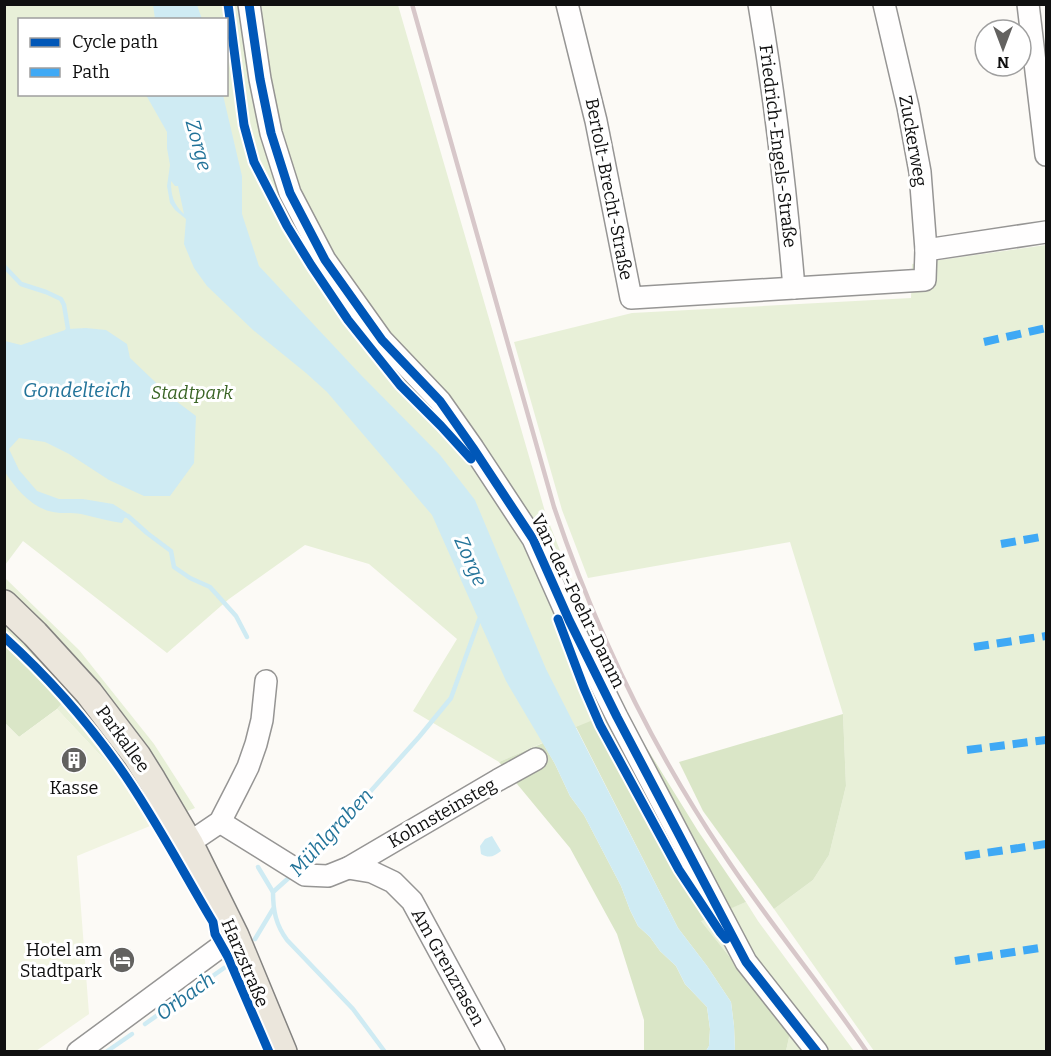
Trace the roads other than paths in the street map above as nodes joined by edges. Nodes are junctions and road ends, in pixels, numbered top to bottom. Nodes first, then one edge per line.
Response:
1 (249, 4) edge
2 (567, 4) edge
3 (759, 4) edge
4 (884, 4) edge
5 (1028, 4) edge
6 (1047, 155) edge
7 (1047, 232) edge
8 (926, 250) junction
9 (925, 280) joint
10 (794, 288) junction
11 (4, 604) edge
12 (266, 681) dead end
13 (536, 759) dead end
14 (228, 827) junction
15 (189, 843) junction
16 (348, 868) junction
17 (235, 936) junction
18 (78, 1052) edge
19 (283, 1052) edge
20 (494, 1052) edge
21 (817, 1052) edge

1 - 21 street, Van-der-Foehr-Damm
2 - 10 street, Bertolt-Brecht-Straße
3 - 10 street, Friedrich-Engels-Straße
4 - 8 street, Zuckerweg
5 - 6 street
7 - 8 street
8 - 9 street, Zuckerweg
9 - 10 street, Bertolt-Brecht-Straße
11 - 15 main road, Parkallee
12 - 14 street
13 - 16 street, Kohnsteinsteg
14 - 15 street
14 - 16 street, Am Grenzrasen
15 - 17 main road, Harzstraße
16 - 20 street, Am Grenzrasen
17 - 18 street
17 - 19 main road, Harzstraße

